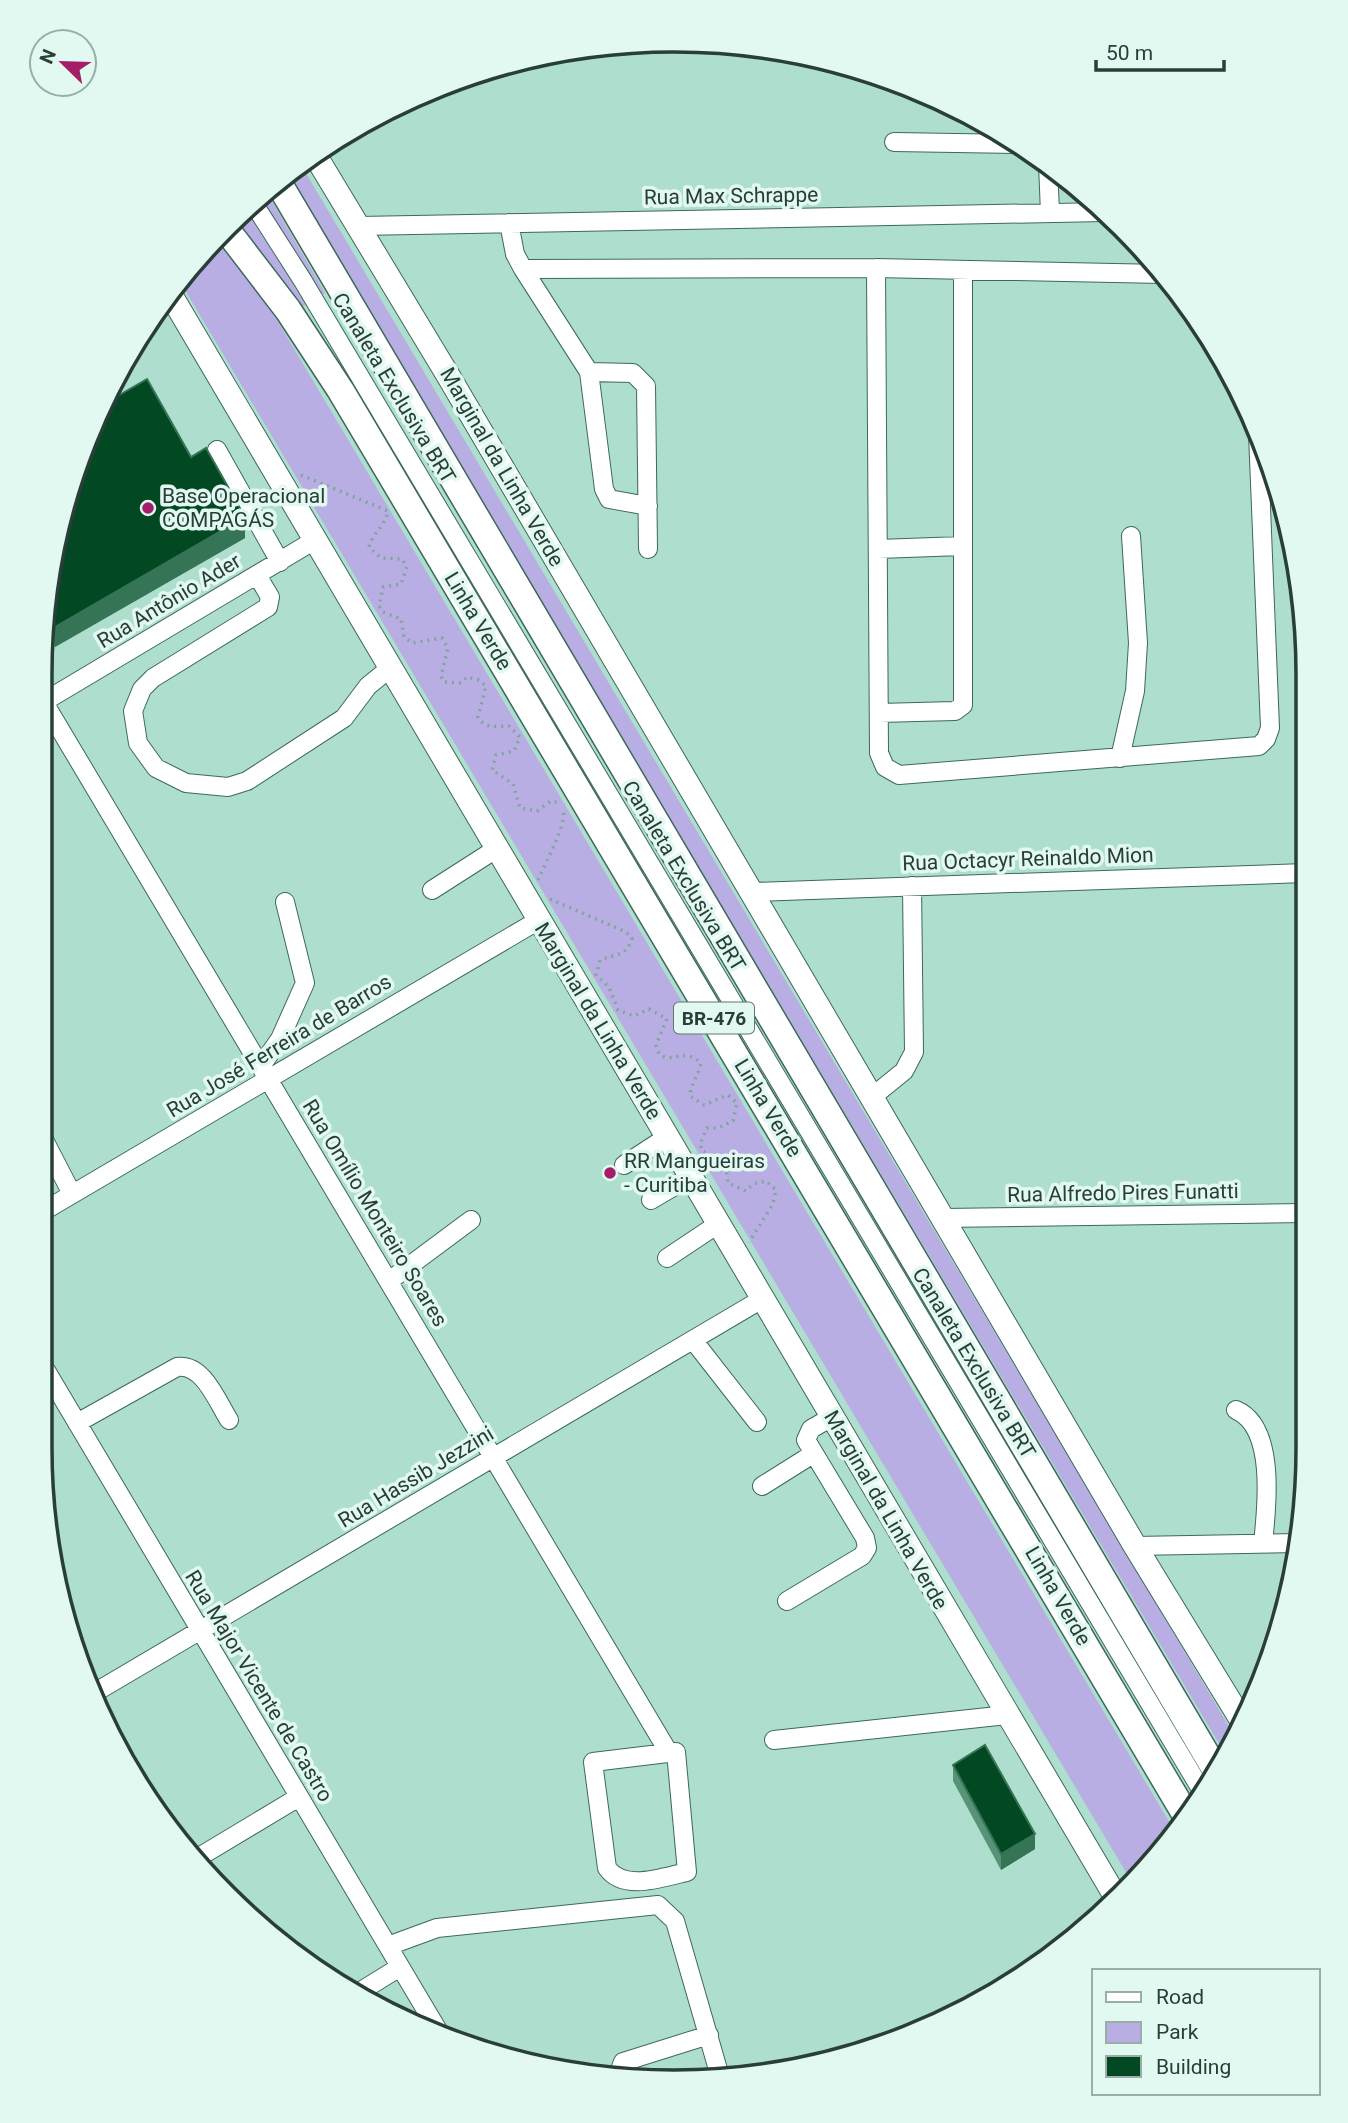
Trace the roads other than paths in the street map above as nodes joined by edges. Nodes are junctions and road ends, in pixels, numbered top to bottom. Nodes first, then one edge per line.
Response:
1 (894, 142) dead end
2 (997, 144) edge
3 (320, 163) edge
4 (1049, 179) edge
5 (283, 191) edge
6 (259, 211) edge
7 (1089, 212) edge
8 (1050, 213) junction
9 (509, 223) junction
10 (359, 226) junction
11 (233, 238) edge
12 (877, 268) junction
13 (523, 269) junction
14 (963, 270) junction
15 (1149, 274) edge
16 (176, 303) edge
17 (589, 372) junction
18 (217, 450) dead end
19 (1259, 464) edge
20 (648, 506) junction
21 (1131, 536) dead end
22 (315, 541) junction
23 (962, 546) junction
24 (648, 549) dead end
25 (878, 549) junction
26 (280, 562) junction
27 (257, 575) junction
28 (390, 668) junction
29 (52, 699) edge
30 (878, 713) junction
31 (52, 715) edge
32 (1120, 758) junction
33 (496, 849) junction
34 (1296, 873) edge
35 (912, 886) junction
36 (432, 890) dead end
37 (752, 892) junction
38 (285, 902) dead end
39 (538, 920) junction
40 (264, 1072) junction
41 (872, 1097) junction
42 (667, 1137) junction
43 (52, 1155) edge
44 (624, 1165) dead end
45 (690, 1177) junction
46 (72, 1194) junction
47 (651, 1200) dead end
48 (52, 1206) edge
49 (1296, 1213) edge
50 (943, 1218) junction
51 (471, 1220) dead end
52 (718, 1224) junction
53 (667, 1258) dead end
54 (389, 1281) junction
55 (762, 1299) junction
56 (693, 1340) junction
57 (52, 1381) edge
58 (1236, 1410) dead end
59 (832, 1418) junction
60 (229, 1420) dead end
61 (757, 1422) dead end
62 (77, 1423) junction
63 (813, 1454) junction
64 (494, 1457) junction
65 (762, 1486) dead end
66 (1263, 1543) junction
67 (1288, 1543) edge
68 (1135, 1546) junction
69 (787, 1601) dead end
70 (200, 1630) junction
71 (101, 1689) edge
72 (1237, 1712) edge
73 (1007, 1715) junction
74 (774, 1740) dead end
75 (667, 1749) junction
76 (1210, 1763) edge
77 (1198, 1783) edge
78 (299, 1797) junction
79 (1182, 1807) edge
80 (203, 1854) edge
81 (1111, 1890) edge
82 (388, 1946) junction
83 (400, 1967) junction
84 (365, 1988) edge
85 (433, 2021) edge
86 (709, 2035) junction
87 (621, 2068) edge
88 (718, 2069) edge

1 - 2 street
3 - 10 main road, Marginal da Linha Verde
4 - 8 street
5 - 76 highway, BR-476
6 - 77 street, Canaleta Exclusiva BRT
7 - 8 street, Rua Max Schrappe
8 - 9 street, Rua Max Schrappe
9 - 10 street, Rua Max Schrappe
9 - 13 street
10 - 37 main road, Marginal da Linha Verde
11 - 79 highway, Linha Verde / BR-476
12 - 13 street
12 - 14 street
12 - 25 street
13 - 17 street
14 - 15 street
14 - 23 street
16 - 22 main road, Marginal da Linha Verde
17 - 20 street
17 - 20 street
18 - 26 street
19 - 32 street
20 - 24 street
21 - 32 street
22 - 26 street, Rua Antônio Ader
22 - 28 main road, Marginal da Linha Verde
23 - 25 street
23 - 30 street
25 - 30 street
26 - 27 street, Rua Antônio Ader
27 - 28 street
27 - 29 street, Rua Antônio Ader
28 - 33 main road, Marginal da Linha Verde
30 - 32 street
31 - 40 street, Rua Omílio Monteiro Soares
33 - 36 street
33 - 39 main road, Marginal da Linha Verde
34 - 35 street, Rua Octacyr Reinaldo Mion
35 - 37 street, Rua Octacyr Reinaldo Mion
35 - 41 street
37 - 41 main road, Marginal da Linha Verde
38 - 40 street
39 - 40 street, Rua José Ferreira de Barros
39 - 42 main road, Marginal da Linha Verde
40 - 46 street, Rua José Ferreira de Barros
40 - 54 street, Rua Omílio Monteiro Soares
41 - 50 main road, Marginal da Linha Verde
42 - 44 street
42 - 45 main road, Marginal da Linha Verde
43 - 46 street
45 - 47 street
45 - 52 main road, Marginal da Linha Verde
46 - 48 street, Rua José Ferreira de Barros
49 - 50 street, Rua Alfredo Pires Funatti
50 - 68 main road, Marginal da Linha Verde
51 - 54 street
52 - 53 street
52 - 55 main road, Marginal da Linha Verde
54 - 64 street, Rua Omílio Monteiro Soares
55 - 56 street, Rua Hassib Jezzini
55 - 59 main road, Marginal da Linha Verde
56 - 61 street
56 - 64 street, Rua Hassib Jezzini
57 - 62 street, Rua Major Vicente de Castro
58 - 66 street
59 - 63 street
59 - 73 main road, Marginal da Linha Verde
60 - 62 street
62 - 70 street, Rua Major Vicente de Castro
63 - 65 street
63 - 69 street
64 - 70 street, Rua Hassib Jezzini
64 - 75 street, Rua Omílio Monteiro Soares
66 - 67 street
66 - 68 street
68 - 72 main road, Marginal da Linha Verde
70 - 71 street, Rua Hassib Jezzini
70 - 78 street, Rua Major Vicente de Castro
73 - 74 street
73 - 81 main road, Marginal da Linha Verde
75 - 75 street, Rua Omílio Monteiro Soares
78 - 80 street
78 - 82 street, Rua Major Vicente de Castro
82 - 83 street, Rua Major Vicente de Castro
82 - 86 street
83 - 84 street
83 - 85 street, Rua Major Vicente de Castro
86 - 87 street
86 - 88 street

